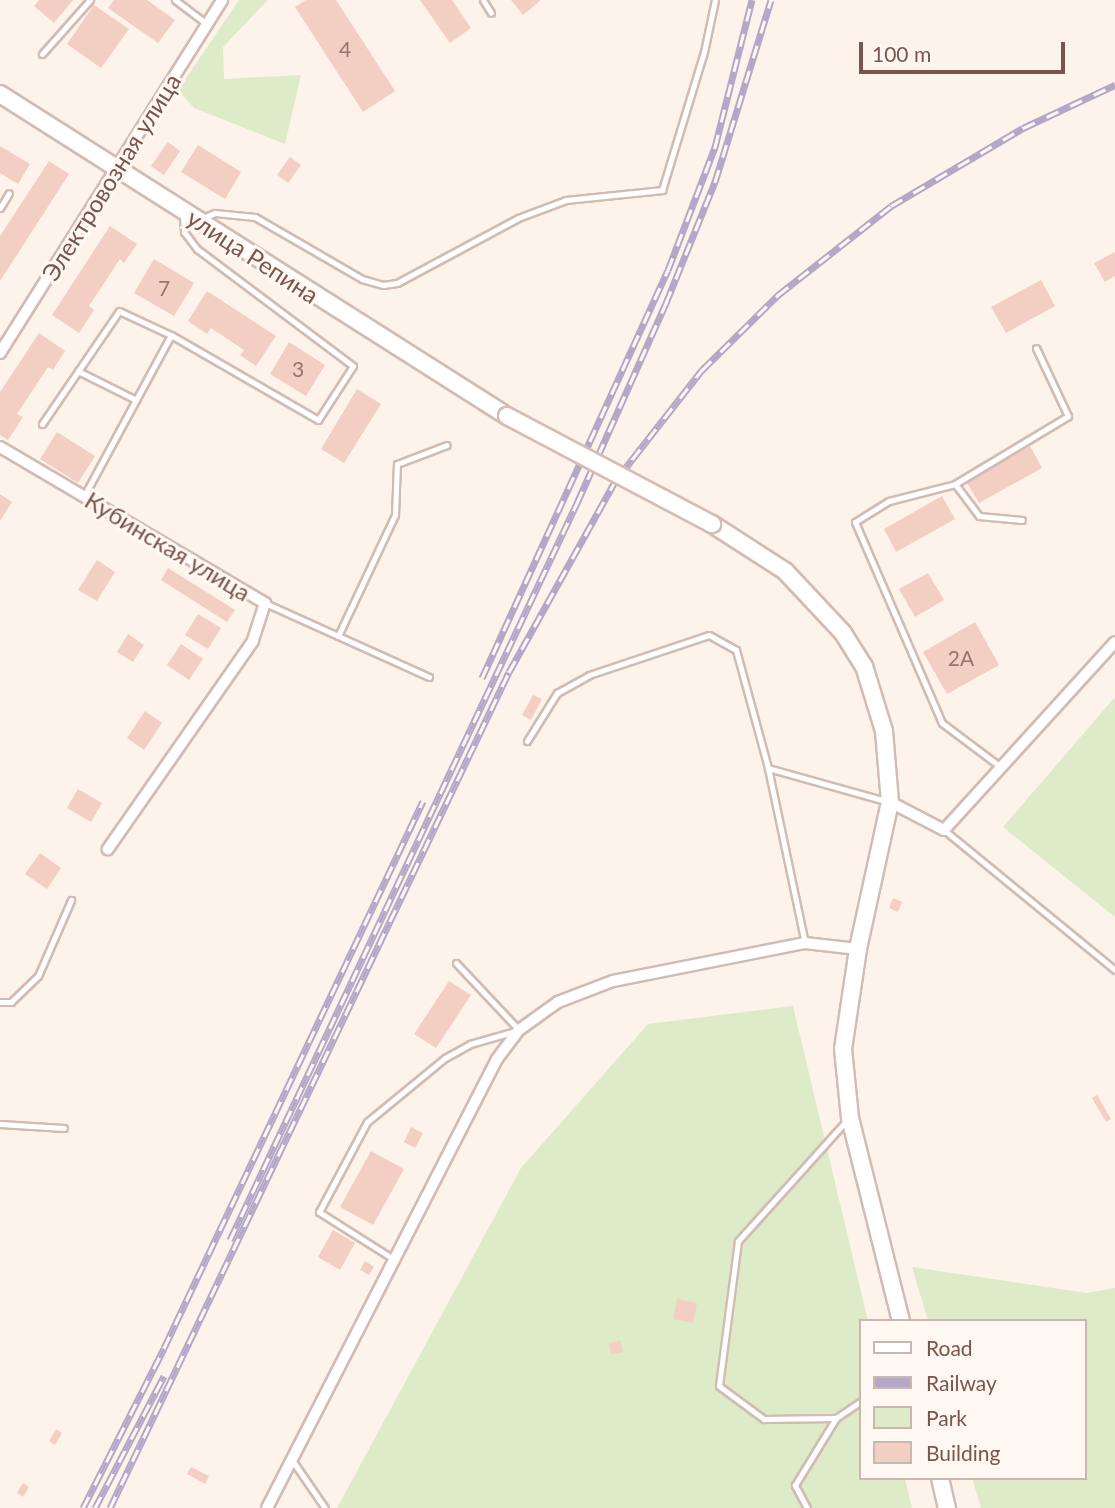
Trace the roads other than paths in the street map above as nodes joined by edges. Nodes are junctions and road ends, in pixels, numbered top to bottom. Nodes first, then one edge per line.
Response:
1 (90, 0) edge
2 (175, 0) edge
3 (222, 0) edge
4 (482, 0) edge
5 (715, 0) edge
6 (491, 13) dead end
7 (207, 24) junction
8 (42, 54) dead end
9 (0, 94) edge
10 (117, 168) junction
11 (9, 193) dead end
12 (0, 208) edge
13 (190, 216) junction
14 (171, 335) junction
15 (1036, 348) dead end
16 (0, 353) edge
17 (78, 371) junction
18 (136, 400) junction
19 (42, 424) dead end
20 (447, 445) dead end
21 (0, 447) edge
22 (955, 484) junction
23 (84, 496) junction
24 (1022, 520) dead end
25 (264, 603) junction
26 (338, 636) junction
27 (1115, 642) edge
28 (429, 677) dead end
29 (527, 741) dead end
30 (768, 768) junction
31 (1002, 768) junction
32 (890, 802) junction
33 (944, 830) junction
34 (108, 849) dead end
35 (71, 900) dead end
36 (805, 943) junction
37 (858, 950) junction
38 (456, 963) dead end
39 (1115, 970) edge
40 (0, 1002) edge
41 (519, 1030) junction
42 (849, 1118) junction
43 (0, 1124) edge
44 (64, 1128) dead end
45 (395, 1260) junction
46 (900, 1319) edge
47 (860, 1402) edge
48 (836, 1418) junction
49 (292, 1460) junction
50 (940, 1480) edge
51 (267, 1508) edge
52 (325, 1508) edge
53 (807, 1508) edge
54 (947, 1508) edge

1 - 8 lane
2 - 7 lane
3 - 7 street, Электровозная улица
4 - 6 lane
5 - 13 lane
7 - 10 street, Электровозная улица
9 - 10 main road, улица Репина
10 - 13 main road, улица Репина
10 - 16 street, Электровозная улица
11 - 12 lane
13 - 14 lane
13 - 32 main road, улица Репина, bridge
14 - 17 lane
14 - 18 lane
15 - 22 lane
17 - 18 lane
17 - 19 lane
18 - 23 lane
20 - 26 lane
21 - 23 street, Кубинская улица
22 - 24 lane
22 - 31 lane
23 - 25 street, Кубинская улица
25 - 26 lane
25 - 34 street, Кубинская улица
26 - 28 lane
27 - 31 street
29 - 30 lane
30 - 32 lane
30 - 36 lane
31 - 33 street
32 - 33 street
32 - 37 main road, улица Репина
33 - 39 lane
35 - 40 lane
36 - 37 street
36 - 41 street
37 - 42 main road, улица Репина
38 - 41 lane
41 - 45 street
41 - 45 lane
42 - 46 main road, улица Репина
42 - 48 lane
43 - 44 lane
45 - 49 street
47 - 48 lane
48 - 53 lane
49 - 51 street
49 - 52 lane
50 - 54 main road

